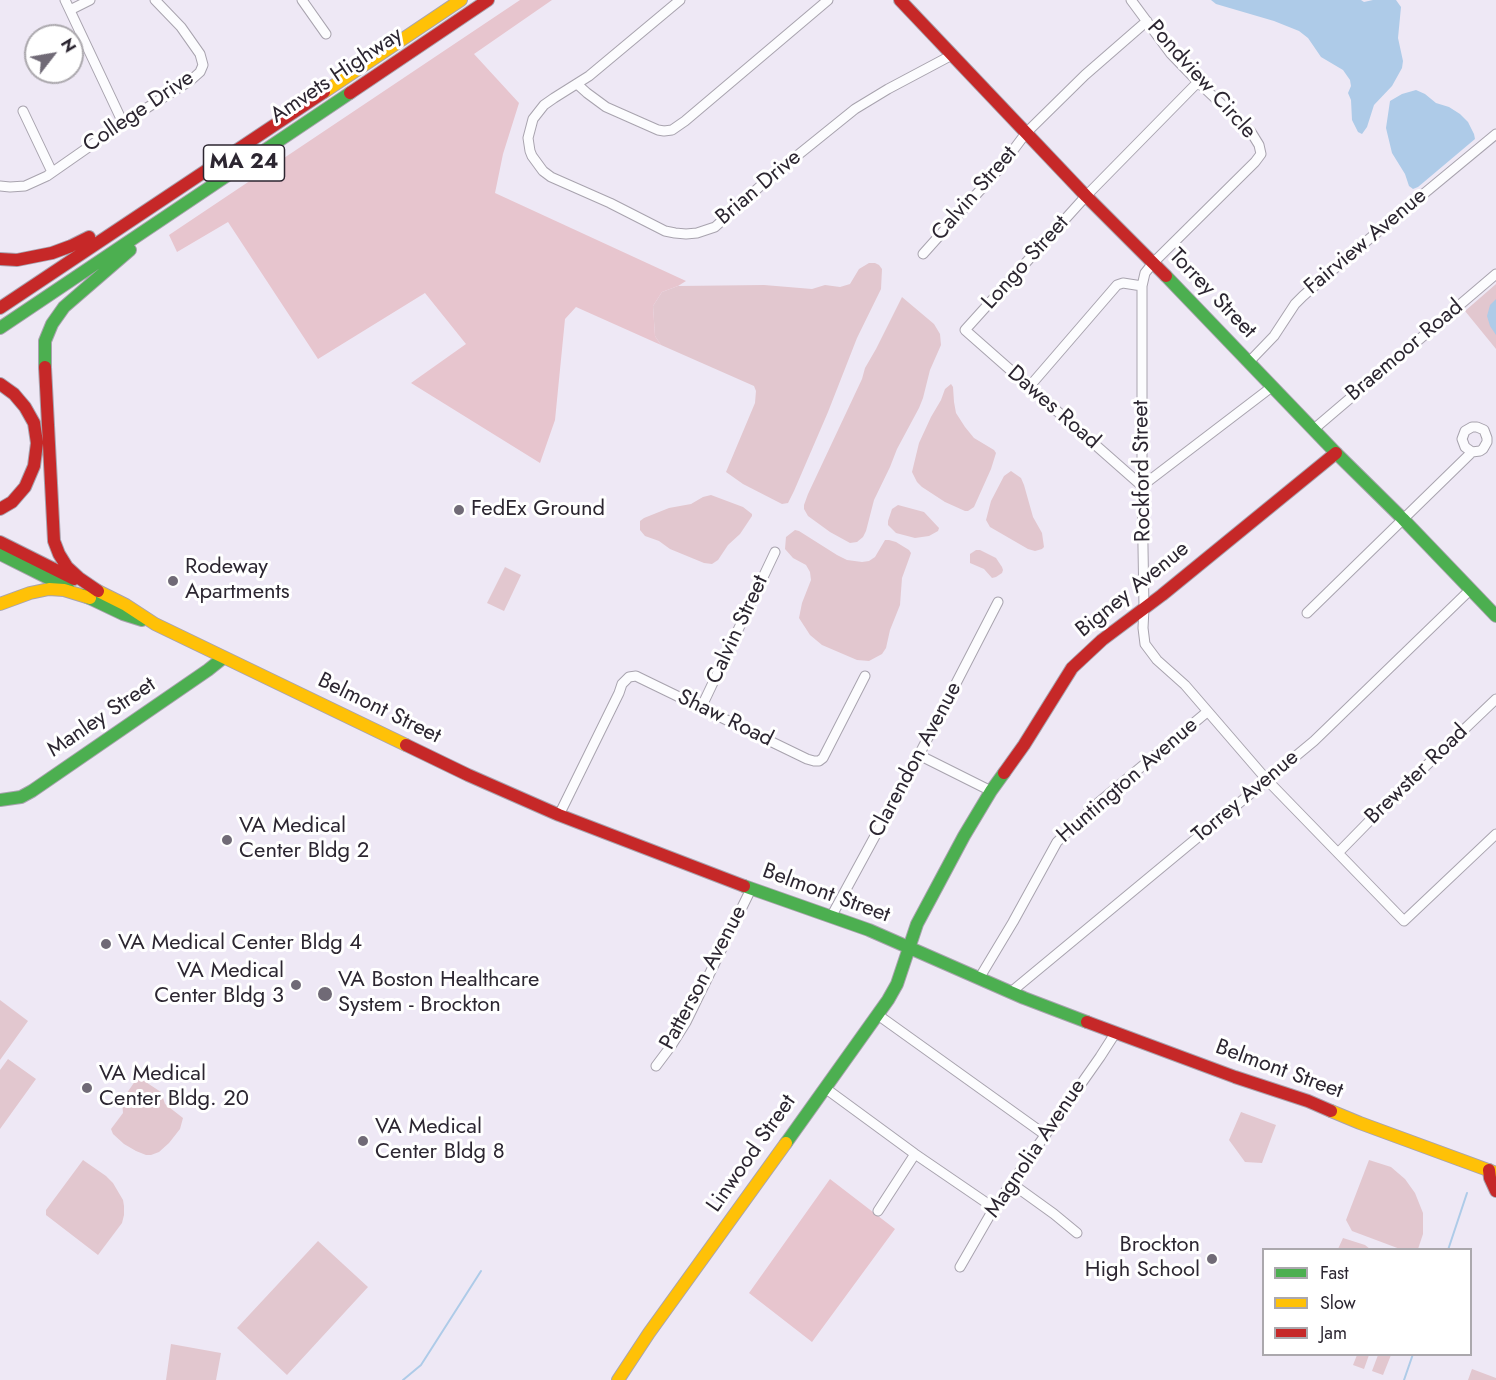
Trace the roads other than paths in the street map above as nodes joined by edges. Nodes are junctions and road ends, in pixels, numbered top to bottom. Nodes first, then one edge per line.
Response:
1 (65, 0) edge
2 (90, 0) edge
3 (155, 0) edge
4 (302, 0) edge
5 (461, 0) edge
6 (488, 0) edge
7 (680, 0) edge
8 (828, 0) edge
9 (900, 0) edge
10 (1131, 0) edge
11 (70, 10) junction
12 (1147, 21) junction
13 (326, 34) dead end
14 (952, 55) junction
15 (1198, 82) junction
16 (577, 84) junction
17 (23, 111) dead end
18 (123, 123) junction
19 (1026, 133) junction
20 (1496, 135) edge
21 (52, 172) junction
22 (0, 186) edge
23 (166, 196) junction
24 (1086, 196) junction
25 (176, 208) junction
26 (923, 254) dead end
27 (0, 259) edge
28 (1153, 262) junction
29 (1496, 274) edge
30 (1142, 286) junction
31 (0, 308) edge
32 (0, 328) edge
33 (965, 330) joint
34 (1249, 362) junction
35 (0, 384) edge
36 (1273, 386) junction
37 (1029, 387) junction
38 (1314, 429) junction
39 (1472, 452) dead end
40 (1336, 453) junction
41 (1142, 486) junction
42 (0, 509) edge
43 (1403, 519) junction
44 (0, 542) edge
45 (775, 552) dead end
46 (0, 554) edge
47 (1471, 589) junction
48 (94, 595) junction
49 (998, 602) dead end
50 (0, 604) edge
51 (1144, 608) junction
52 (1306, 613) dead end
53 (1496, 616) edge
54 (223, 658) junction
55 (865, 676) dead end
56 (1496, 699) edge
57 (701, 708) junction
58 (1208, 712) junction
59 (919, 755) junction
60 (1267, 780) junction
61 (990, 791) junction
62 (0, 800) edge
63 (559, 815) junction
64 (1496, 834) edge
65 (1338, 853) junction
66 (751, 889) junction
67 (831, 917) junction
68 (910, 948) junction
69 (980, 977) junction
70 (1011, 992) junction
71 (878, 1015) junction
72 (1116, 1032) junction
73 (656, 1066) dead end
74 (825, 1088) junction
75 (1044, 1134) junction
76 (915, 1154) junction
77 (1492, 1172) edge
78 (1011, 1183) junction
79 (1496, 1191) edge
80 (994, 1208) junction
81 (878, 1211) dead end
82 (1077, 1233) dead end
83 (960, 1267) dead end
84 (618, 1380) edge

1 - 11 street
2 - 11 street
3 - 18 street, College Drive
4 - 13 street
5 - 23 main road, Amvets Highway / MA 24
6 - 25 main road, Amvets Highway / MA 24
7 - 16 street
8 - 16 street
9 - 14 main road, Torrey Street
10 - 12 street, Pondview Circle
11 - 18 street
12 - 15 street, Pondview Circle
12 - 19 street, Calvin Street
14 - 16 street, Brian Drive
14 - 19 main road, Torrey Street
15 - 24 street, Longo Street
15 - 28 street, Pondview Circle
17 - 21 street
18 - 21 street, College Drive
19 - 24 main road, Torrey Street
19 - 26 street, Calvin Street
20 - 34 street, Fairview Avenue
21 - 22 street, College Drive
23 - 27 main road
23 - 31 main road, Amvets Highway / MA 24
24 - 28 main road, Torrey Street
24 - 33 street, Longo Street
25 - 32 main road, Amvets Highway / MA 24
25 - 48 main road
28 - 30 street, Rockford Street
28 - 34 main road, Torrey Street
29 - 38 street, Braemoor Road
30 - 37 street
30 - 41 street, Rockford Street
33 - 37 street, Dawes Road
34 - 36 main road, Torrey Street
35 - 42 main road
36 - 38 main road, Torrey Street
36 - 41 street
37 - 41 street, Dawes Road
38 - 40 main road, Torrey Street
39 - 43 street
40 - 43 main road, Torrey Street
40 - 51 main road, Bigney Avenue
41 - 51 street, Rockford Street
43 - 47 main road, Torrey Street
43 - 52 street
44 - 48 main road, Belmont Street
45 - 57 street, Calvin Street
46 - 48 main road, Belmont Street
47 - 53 main road, Torrey Street
47 - 60 street, Torrey Avenue
48 - 50 main road
48 - 54 main road, Belmont Street
49 - 59 street, Clarendon Avenue
51 - 58 street, Rockford Street
51 - 61 main road, Bigney Avenue
54 - 62 main road, Manley Street
54 - 63 main road, Belmont Street
55 - 57 street, Shaw Road
56 - 65 street, Brewster Road
57 - 63 street, Shaw Road
58 - 60 street, Rockford Street
58 - 69 street, Huntington Avenue
59 - 61 street
59 - 67 street, Clarendon Avenue
60 - 65 street, Rockford Street
60 - 70 street, Torrey Avenue
61 - 68 main road, Bigney Avenue
63 - 66 main road, Belmont Street
64 - 65 street, Rockford Street
66 - 67 main road, Belmont Street
66 - 73 street, Patterson Avenue
67 - 68 main road, Belmont Street
68 - 69 main road, Belmont Street
68 - 71 main road, Linwood Street
69 - 70 main road, Belmont Street
70 - 72 main road, Belmont Street
71 - 74 main road, Linwood Street
71 - 75 street
72 - 75 street, Magnolia Avenue
72 - 77 main road, Belmont Street
74 - 76 street
74 - 84 main road, Linwood Street
75 - 78 street, Magnolia Avenue
76 - 80 street
76 - 81 street
77 - 79 main road
78 - 80 street, Magnolia Avenue
78 - 82 street
80 - 83 street, Magnolia Avenue

